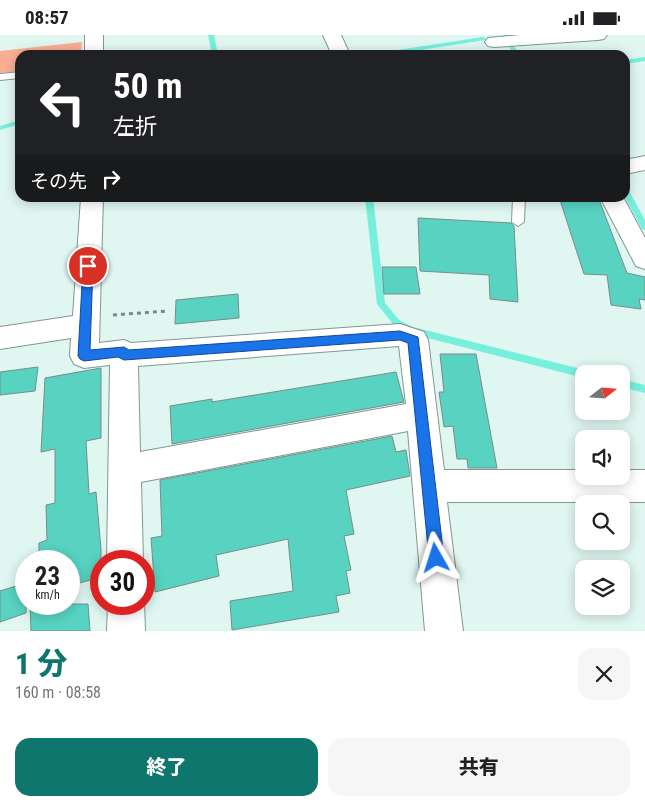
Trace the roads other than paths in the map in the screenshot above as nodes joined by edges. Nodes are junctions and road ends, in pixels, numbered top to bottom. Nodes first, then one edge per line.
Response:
1 (94, 35) edge
2 (332, 35) edge
3 (598, 35) edge
4 (495, 44) edge
5 (94, 50) edge
6 (339, 50) edge
7 (15, 76) edge
8 (0, 77) edge
9 (645, 163) edge
10 (630, 166) edge
11 (92, 202) edge
12 (519, 202) edge
13 (614, 202) edge
14 (518, 222) dead end
15 (645, 260) edge
16 (85, 321) junction
17 (0, 338) edge
18 (124, 355) junction
19 (422, 415) junction
20 (124, 470) junction
21 (429, 486) junction
22 (645, 487) edge
23 (125, 550) edge
24 (126, 615) edge
25 (126, 631) edge
26 (444, 631) edge

1 - 5 street
2 - 6 street
3 - 4 street
7 - 8 lane
9 - 10 street
11 - 16 street
12 - 14 lane
13 - 15 street
16 - 17 street
16 - 18 street
18 - 19 street
18 - 20 street
19 - 20 street
19 - 21 street
20 - 23 street
21 - 22 street
21 - 26 street
24 - 25 street

